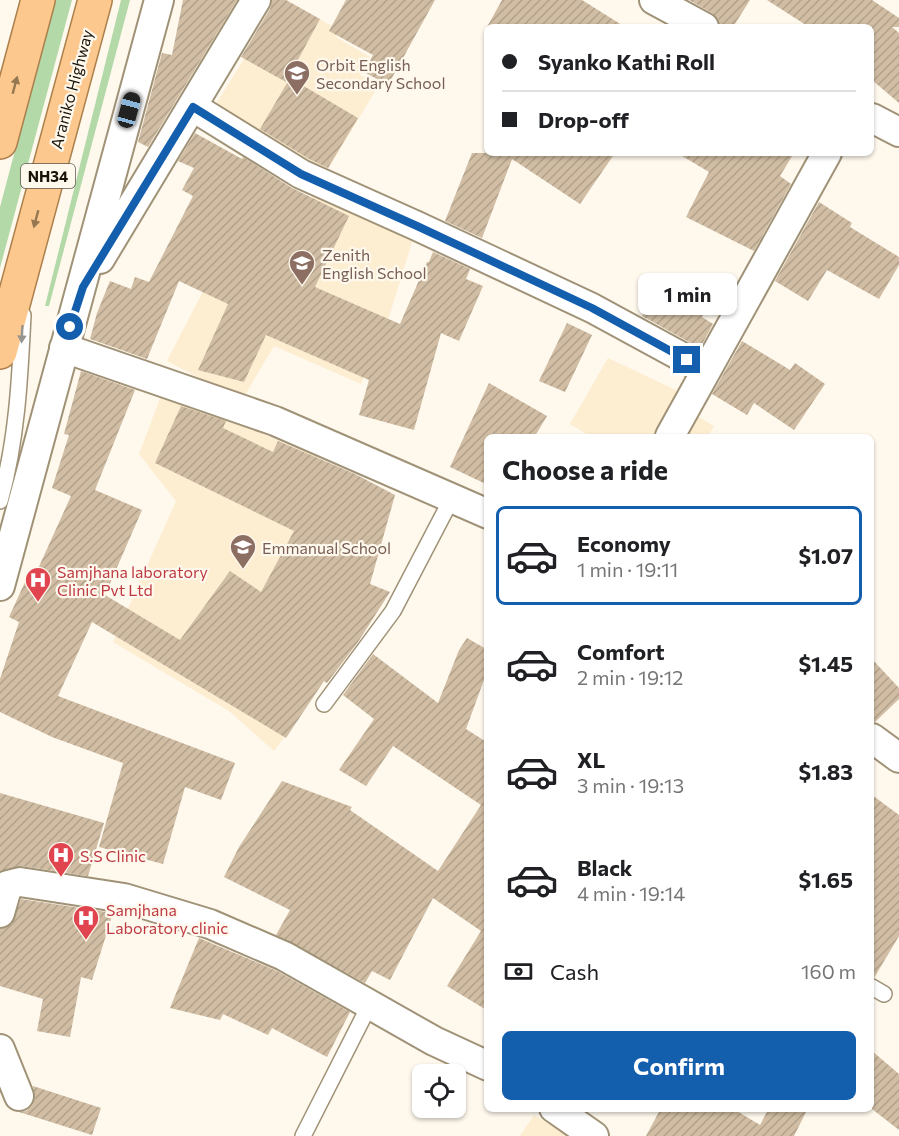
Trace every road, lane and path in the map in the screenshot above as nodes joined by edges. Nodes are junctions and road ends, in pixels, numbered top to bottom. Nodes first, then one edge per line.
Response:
1 (38, 0) edge
2 (95, 0) edge
3 (159, 0) edge
4 (256, 0) edge
5 (654, 0) edge
6 (698, 24) edge
7 (193, 107) junction
8 (874, 119) edge
9 (899, 132) edge
10 (0, 142) edge
11 (825, 156) edge
12 (26, 255) junction
13 (83, 287) junction
14 (64, 348) junction
15 (0, 352) edge
16 (706, 370) junction
17 (670, 434) edge
18 (452, 498) junction
19 (0, 501) edge
20 (484, 512) edge
21 (0, 586) edge
22 (324, 704) dead end
23 (874, 739) edge
24 (899, 758) edge
25 (0, 913) edge
26 (370, 1004) junction
27 (0, 1049) edge
28 (484, 1064) edge
29 (19, 1096) dead end
30 (560, 1112) edge
31 (303, 1136) edge
32 (594, 1136) edge

10 -> 1 highway
2 -> 12 highway, Araniko Highway / NH34
3 - 13 street
4 - 7 street
5 - 6 street
7 - 13 street
7 - 16 street
8 - 9 street
11 - 16 street
12 - 15 highway, Araniko Highway / NH34
12 -> 19 lane
13 - 14 street
14 - 18 street
14 - 21 street
16 - 17 street
18 - 20 street
18 - 22 lane
23 - 24 street
25 - 26 street
26 - 28 street
26 - 31 lane
27 - 29 street
30 - 32 street

